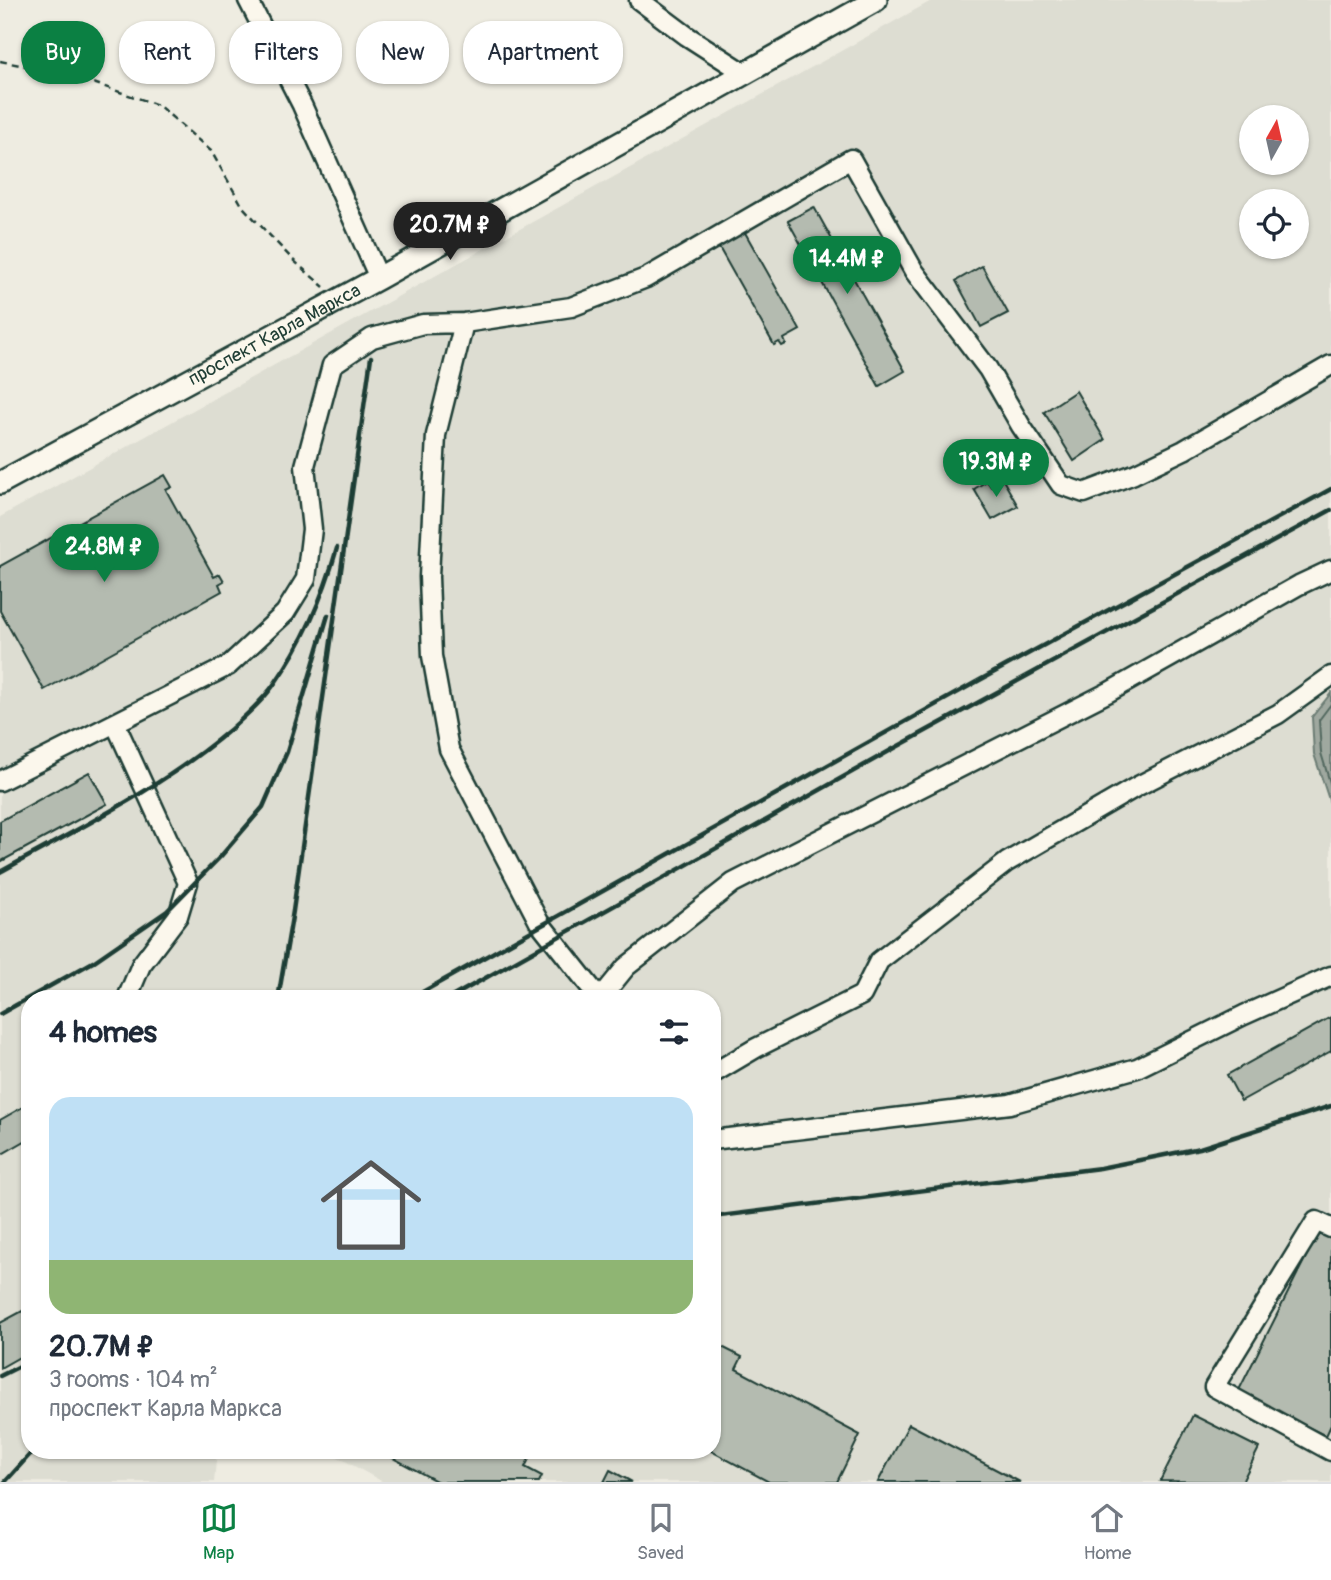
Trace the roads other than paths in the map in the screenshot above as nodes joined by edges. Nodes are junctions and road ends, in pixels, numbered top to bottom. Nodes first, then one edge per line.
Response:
1 (248, 0) edge
2 (639, 0) edge
3 (876, 0) edge
4 (746, 74) junction
5 (379, 278) junction
6 (464, 323) junction
7 (1331, 365) edge
8 (0, 483) edge
9 (1331, 570) edge
10 (1331, 676) edge
11 (115, 723) junction
12 (0, 781) edge
13 (1331, 976) edge
14 (131, 990) edge
15 (593, 990) edge
16 (607, 990) edge
17 (721, 1069) edge
18 (721, 1138) edge
19 (1331, 1228) edge
20 (1331, 1451) edge

1 - 5 lane
2 - 4 lane
3 - 4 main road, проспект Карла Маркса
4 - 5 main road, проспект Карла Маркса
5 - 8 main road, проспект Карла Маркса
6 - 7 lane
6 - 11 lane
6 - 15 lane
9 - 16 lane
10 - 17 lane
11 - 12 lane
11 - 14 lane
13 - 18 lane
19 - 20 lane

